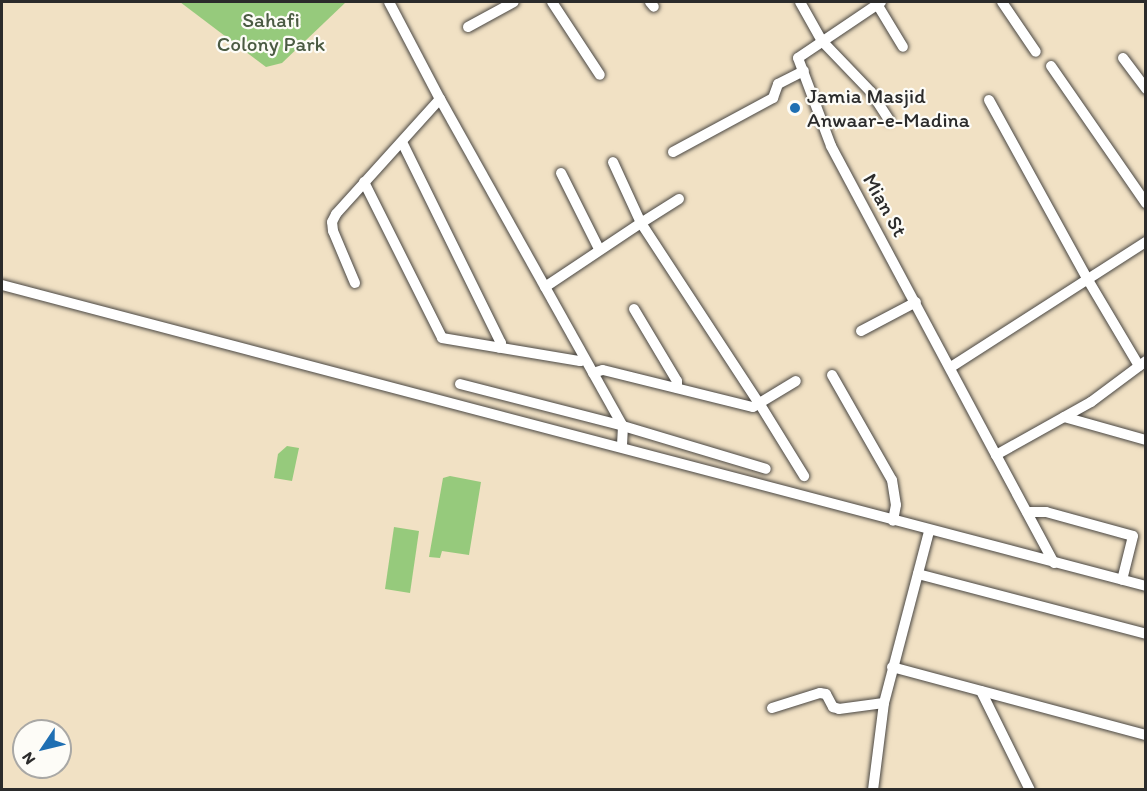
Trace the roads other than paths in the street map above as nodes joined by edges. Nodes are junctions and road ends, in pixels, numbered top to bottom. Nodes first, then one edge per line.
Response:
1 (389, 2) edge
2 (514, 2) edge
3 (552, 2) edge
4 (800, 2) edge
5 (1002, 2) edge
6 (879, 3) edge
7 (468, 27) dead end
8 (822, 41) junction
9 (903, 47) dead end
10 (1035, 52) dead end
11 (1123, 58) dead end
12 (1051, 66) dead end
13 (804, 71) junction
14 (600, 75) dead end
15 (1146, 89) edge
16 (440, 99) junction
17 (989, 100) dead end
18 (890, 120) dead end
19 (402, 142) junction
20 (674, 152) dead end
21 (613, 162) dead end
22 (561, 173) dead end
23 (364, 182) junction
24 (679, 199) dead end
25 (1146, 203) edge
26 (641, 224) junction
27 (1146, 242) edge
28 (599, 249) junction
29 (1088, 280) junction
30 (355, 283) dead end
31 (2, 285) edge
32 (545, 287) junction
33 (916, 302) junction
34 (634, 309) dead end
35 (861, 331) dead end
36 (499, 348) junction
37 (585, 359) junction
38 (1142, 364) edge
39 (951, 367) junction
40 (593, 373) junction
41 (832, 375) dead end
42 (796, 381) dead end
43 (460, 384) dead end
44 (677, 388) junction
45 (759, 403) junction
46 (1064, 417) junction
47 (623, 426) junction
48 (1146, 440) edge
49 (622, 446) junction
50 (996, 455) junction
51 (766, 469) dead end
52 (804, 476) dead end
53 (1027, 512) junction
54 (893, 521) junction
55 (929, 531) junction
56 (1054, 563) junction
57 (918, 574) junction
58 (1122, 580) junction
59 (1146, 586) edge
60 (1146, 634) edge
61 (892, 667) junction
62 (981, 691) junction
63 (884, 703) junction
64 (772, 708) dead end
65 (1146, 735) edge
66 (873, 789) edge
67 (1030, 789) edge

1 - 16 street
2 - 7 street
3 - 14 street
4 - 8 street
5 - 10 street
6 - 8 street
6 - 9 street
8 - 13 street
8 - 18 street
11 - 15 street
12 - 25 street
13 - 20 street
13 - 33 street, Mian St
16 - 19 street
16 - 32 street
17 - 29 street
19 - 23 street
19 - 36 street
21 - 26 street
22 - 28 street
23 - 30 street
23 - 36 street
24 - 26 street
26 - 28 street
26 - 45 street
27 - 29 street
28 - 32 street
29 - 38 street
29 - 39 street
31 - 49 street
32 - 37 street
33 - 35 street
33 - 39 street, Mian St
34 - 44 street
36 - 37 street
37 - 40 street
38 - 46 street
39 - 50 street, Mian St
40 - 44 street
40 - 47 street
41 - 54 street
42 - 45 street
43 - 47 street
44 - 45 street
45 - 52 street
46 - 48 street
46 - 50 street
47 - 49 street
47 - 51 street
49 - 54 street
50 - 53 street, Mian St
53 - 56 street, Mian St
53 - 58 street
54 - 55 street
55 - 56 street
55 - 57 street
56 - 58 street
57 - 60 street
57 - 61 street
58 - 59 street
61 - 62 street
61 - 63 street
62 - 65 street
62 - 67 street
63 - 64 street
63 - 66 street

